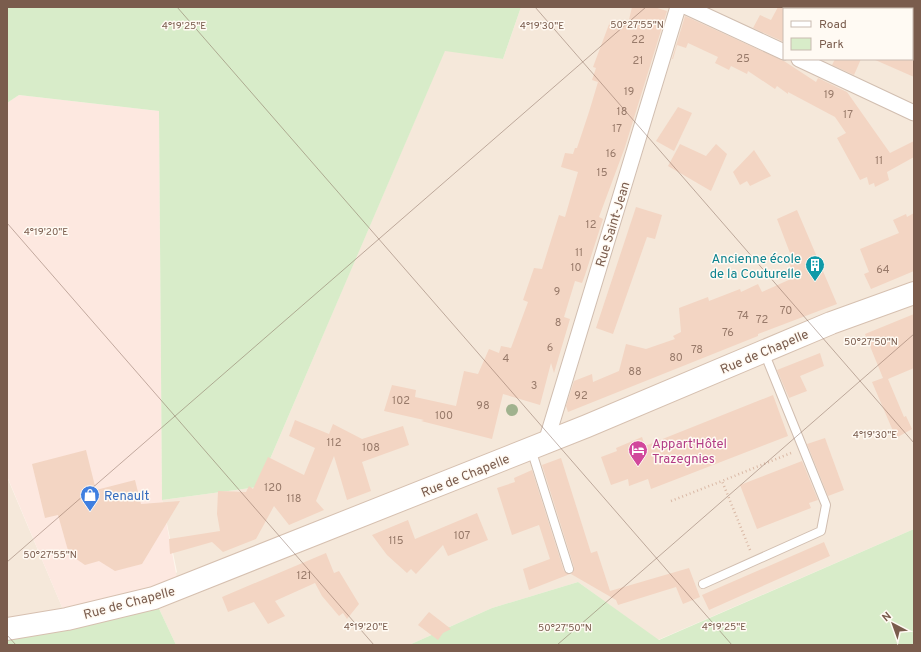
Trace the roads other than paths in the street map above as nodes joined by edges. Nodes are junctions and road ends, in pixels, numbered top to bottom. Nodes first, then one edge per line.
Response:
1 (678, 7) edge
2 (687, 7) edge
3 (783, 52) edge
4 (801, 60) edge
5 (914, 113) edge
6 (914, 293) edge
7 (763, 352) junction
8 (538, 445) junction
9 (569, 570) dead end
10 (703, 584) dead end
11 (7, 629) edge

1 - 8 street, Rue Saint-Jean
2 - 3 street
4 - 5 street
6 - 7 main road, Rue de Chapelle
7 - 8 main road, Rue de Chapelle
7 - 10 lane
8 - 9 lane
8 - 11 main road, Rue de Chapelle

